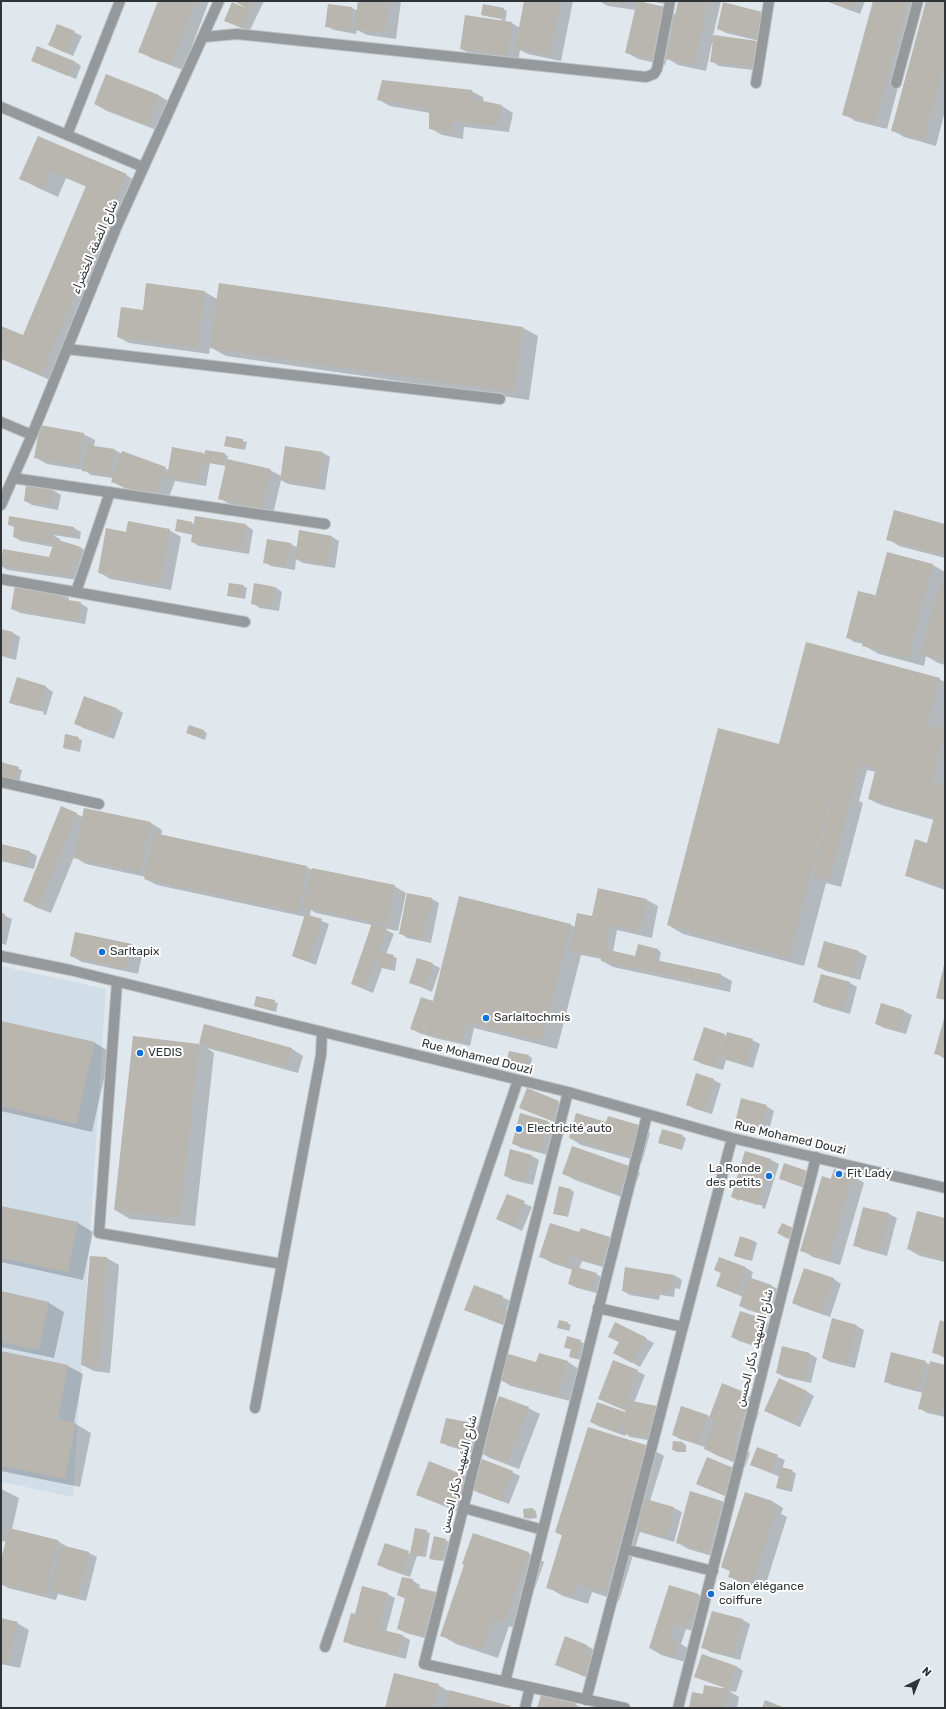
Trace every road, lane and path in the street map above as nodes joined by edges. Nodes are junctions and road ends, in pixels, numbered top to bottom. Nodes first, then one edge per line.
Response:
1 (120, 1) edge
2 (219, 1) edge
3 (670, 1) edge
4 (769, 1) edge
5 (918, 1) edge
6 (204, 37) junction
7 (756, 83) dead end
8 (896, 83) dead end
9 (1, 107) edge
10 (67, 135) junction
11 (143, 167) junction
12 (67, 349) junction
13 (500, 399) dead end
14 (1, 422) edge
15 (32, 436) junction
16 (13, 478) junction
17 (110, 492) junction
18 (1, 505) edge
19 (325, 524) dead end
20 (1, 579) edge
21 (76, 592) junction
22 (245, 622) dead end
23 (1, 782) edge
24 (99, 804) dead end
25 (1, 956) edge
26 (117, 982) junction
27 (322, 1032) junction
28 (518, 1080) junction
29 (568, 1092) junction
30 (647, 1115) junction
31 (732, 1138) junction
32 (816, 1157) junction
33 (945, 1188) edge
34 (282, 1264) junction
35 (598, 1308) junction
36 (683, 1327) junction
37 (255, 1408) dead end
38 (464, 1508) junction
39 (543, 1530) junction
40 (625, 1549) junction
41 (713, 1571) junction
42 (325, 1647) dead end
43 (505, 1682) junction
44 (530, 1687) junction
45 (586, 1700) junction
46 (525, 1708) edge
47 (625, 1708) edge
48 (678, 1708) edge

1 - 10 street
2 - 6 street, شارع الضفة الخضراء
3 - 6 street
4 - 7 street
5 - 8 street
6 - 11 street, شارع الضفة الخضراء
9 - 10 street
10 - 11 street
11 - 12 street, شارع الضفة الخضراء
12 - 13 street
12 - 15 street, شارع الضفة الخضراء
14 - 15 street
15 - 16 street, شارع الضفة الخضراء
16 - 17 street
16 - 18 street, شارع الضفة الخضراء
17 - 19 street
17 - 21 street
20 - 21 street
21 - 22 street
23 - 24 street
25 - 26 street, Rue Mohamed Douzi
26 - 27 street, Rue Mohamed Douzi
26 - 34 street
27 - 28 street, Rue Mohamed Douzi
27 - 34 street
28 - 29 street, Rue Mohamed Douzi
28 - 42 street
29 - 30 street, Rue Mohamed Douzi
29 - 38 street, شارع الشهيد دكار الحسن
30 - 31 street, Rue Mohamed Douzi
30 - 35 street
31 - 32 street, Rue Mohamed Douzi
31 - 36 street
32 - 33 street, Rue Mohamed Douzi
32 - 41 street, شارع الشهيد دكار الحسن
34 - 37 street
35 - 36 street
35 - 39 street
36 - 40 street
38 - 39 street
38 - 43 street, شارع الشهيد دكار الحسن
39 - 43 street
40 - 41 street
40 - 45 street
41 - 48 street, شارع الشهيد دكار الحسن
43 - 44 street, شارع الشهيد دكار الحسن
44 - 45 street, شارع الشهيد دكار الحسن
44 - 46 street
45 - 47 street, شارع الشهيد دكار الحسن

